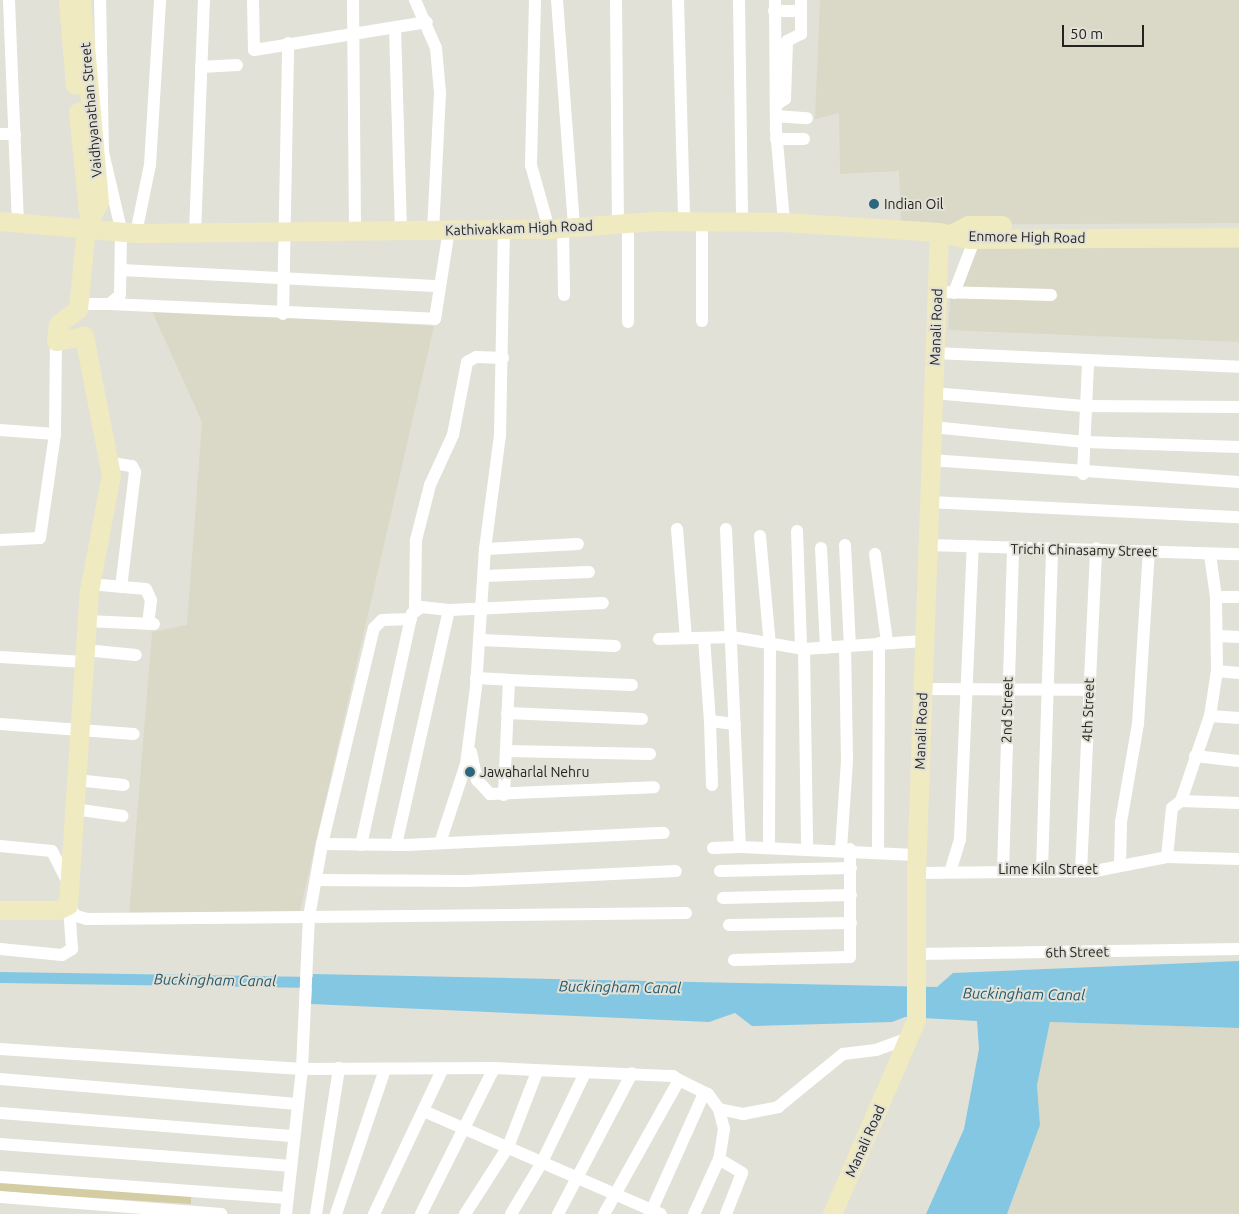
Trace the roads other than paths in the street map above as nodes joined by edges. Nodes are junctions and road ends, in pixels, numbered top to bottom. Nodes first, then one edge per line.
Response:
1 (9, 0) edge
2 (68, 0) edge
3 (81, 0) edge
4 (100, 0) edge
5 (160, 0) edge
6 (204, 0) edge
7 (253, 0) edge
8 (353, 0) edge
9 (415, 0) edge
10 (535, 0) edge
11 (557, 0) edge
12 (616, 0) edge
13 (678, 0) edge
14 (739, 0) edge
15 (775, 6) edge
16 (801, 6) edge
17 (427, 22) junction
18 (395, 28) junction
19 (354, 35) junction
20 (775, 37) junction
21 (789, 38) junction
22 (288, 44) junction
23 (237, 65) dead end
24 (201, 67) junction
25 (776, 110) junction
26 (807, 118) dead end
27 (0, 134) edge
28 (15, 134) junction
29 (776, 139) junction
30 (804, 140) dead end
31 (9, 221) edge
32 (693, 221) junction
33 (88, 222) junction
34 (742, 222) junction
35 (784, 222) junction
36 (623, 223) junction
37 (1239, 226) edge
38 (562, 228) junction
39 (504, 229) junction
40 (441, 230) junction
41 (129, 231) junction
42 (355, 231) junction
43 (401, 231) junction
44 (285, 232) junction
45 (946, 232) junction
46 (195, 233) junction
47 (1239, 237) edge
48 (975, 238) junction
49 (121, 270) junction
50 (284, 277) junction
51 (440, 286) junction
52 (945, 293) junction
53 (564, 294) dead end
54 (1051, 295) dead end
55 (78, 304) junction
56 (110, 304) junction
57 (283, 314) junction
58 (702, 320) dead end
59 (628, 322) dead end
60 (56, 341) junction
61 (935, 353) junction
62 (502, 358) junction
63 (1088, 363) junction
64 (1239, 367) edge
65 (933, 392) junction
66 (1086, 406) junction
67 (1239, 407) edge
68 (932, 428) junction
69 (0, 430) edge
70 (55, 434) junction
71 (1085, 442) junction
72 (1239, 447) edge
73 (931, 460) junction
74 (112, 462) junction
75 (1083, 474) junction
76 (1239, 482) edge
77 (929, 502) junction
78 (1239, 516) edge
79 (677, 528) dead end
80 (726, 529) dead end
81 (797, 531) dead end
82 (760, 536) dead end
83 (0, 540) edge
84 (578, 544) dead end
85 (845, 545) dead end
86 (929, 546) junction
87 (973, 546) junction
88 (822, 548) dead end
89 (1096, 548) junction
90 (485, 549) junction
91 (1013, 550) junction
92 (1052, 551) junction
93 (1149, 552) junction
94 (875, 554) dead end
95 (1239, 554) edge
96 (1210, 555) junction
97 (589, 572) dead end
98 (484, 576) junction
99 (90, 584) junction
100 (121, 587) junction
101 (1216, 597) junction
102 (1239, 597) edge
103 (603, 602) dead end
104 (482, 606) junction
105 (450, 610) junction
106 (413, 614) junction
107 (87, 621) junction
108 (1218, 636) junction
109 (732, 637) junction
110 (1239, 637) edge
111 (686, 638) junction
112 (704, 638) junction
113 (659, 639) dead end
114 (479, 640) junction
115 (924, 641) junction
116 (883, 642) junction
117 (770, 645) junction
118 (615, 646) dead end
119 (847, 646) junction
120 (826, 648) junction
121 (803, 649) junction
122 (136, 655) dead end
123 (84, 656) junction
124 (0, 657) edge
125 (1217, 671) junction
126 (1239, 673) edge
127 (476, 678) junction
128 (509, 680) junction
129 (632, 686) dead end
130 (968, 686) junction
131 (1007, 687) junction
132 (1049, 688) junction
133 (922, 689) junction
134 (1088, 690) junction
135 (507, 713) junction
136 (1210, 716) junction
137 (1239, 718) edge
138 (642, 719) dead end
139 (710, 721) junction
140 (0, 724) edge
141 (735, 724) junction
142 (79, 730) junction
143 (134, 734) dead end
144 (469, 742) junction
145 (506, 751) junction
146 (650, 754) dead end
147 (1196, 756) junction
148 (1239, 761) edge
149 (76, 780) junction
150 (124, 785) dead end
151 (712, 785) dead end
152 (654, 787) dead end
153 (504, 795) junction
154 (1182, 801) junction
155 (1239, 803) edge
156 (74, 809) junction
157 (123, 816) dead end
158 (664, 833) dead end
159 (440, 843) junction
160 (322, 844) junction
161 (361, 845) junction
162 (396, 845) junction
163 (0, 846) edge
164 (740, 847) junction
165 (769, 847) junction
166 (712, 848) dead end
167 (807, 848) junction
168 (845, 849) junction
169 (878, 850) junction
170 (1167, 858) junction
171 (1239, 859) edge
172 (916, 864) junction
173 (1120, 866) junction
174 (850, 868) junction
175 (951, 869) junction
176 (1003, 870) junction
177 (1042, 870) junction
178 (676, 871) dead end
179 (720, 871) dead end
180 (1081, 871) junction
181 (316, 880) junction
182 (69, 883) junction
183 (851, 895) junction
184 (723, 898) dead end
185 (68, 905) junction
186 (0, 910) edge
187 (686, 913) dead end
188 (309, 917) junction
189 (851, 923) junction
190 (729, 925) dead end
191 (0, 949) edge
192 (1239, 949) edge
193 (915, 954) junction
194 (734, 960) dead end
195 (914, 1029) junction
196 (0, 1049) edge
197 (339, 1068) junction
198 (443, 1068) junction
199 (494, 1068) junction
200 (302, 1069) junction
201 (385, 1069) junction
202 (537, 1072) junction
203 (632, 1072) junction
204 (585, 1073) junction
205 (0, 1079) edge
206 (679, 1080) junction
207 (704, 1093) junction
208 (297, 1104) junction
209 (719, 1109) junction
210 (426, 1112) junction
211 (0, 1113) edge
212 (468, 1127) junction
213 (294, 1136) junction
214 (0, 1144) edge
215 (508, 1147) junction
216 (719, 1159) junction
217 (541, 1164) junction
218 (291, 1166) junction
219 (0, 1177) edge
220 (578, 1181) junction
221 (200, 1192) junction
222 (614, 1195) junction
223 (0, 1197) edge
224 (287, 1198) junction
225 (198, 1212) junction
226 (654, 1213) edge
227 (221, 1214) edge
228 (286, 1214) edge
229 (316, 1214) edge
230 (336, 1214) edge
231 (374, 1214) edge
232 (421, 1214) edge
233 (465, 1214) edge
234 (511, 1214) edge
235 (558, 1214) edge
236 (604, 1214) edge
237 (694, 1214) edge
238 (726, 1214) edge
239 (832, 1214) edge

1 - 28 street
2 - 33 main road, Vaidhyanathan Street
3 - 33 main road, Vaidhyanathan Street
4 - 41 street
5 - 41 street
6 - 24 street
7 - 22 street
8 - 19 street
9 - 17 street
10 - 38 street
11 - 38 street
12 - 36 street
13 - 32 street
14 - 34 street
15 - 16 street
15 - 20 street
16 - 21 street
17 - 18 street
17 - 40 street
18 - 19 street
18 - 43 street
19 - 22 street
19 - 42 street
20 - 21 street
20 - 25 street
21 - 25 street
22 - 44 street
23 - 24 street
24 - 46 street
25 - 26 street
25 - 29 street
27 - 28 street
28 - 31 street
29 - 30 street
29 - 35 street
31 - 33 main road, Kathivakkam High Road
32 - 34 main road, Kathivakkam High Road
32 - 36 main road, Kathivakkam High Road
32 - 58 street
33 - 41 main road, Kathivakkam High Road
33 - 55 main road
34 - 35 main road, Kathivakkam High Road
35 - 45 main road, Kathivakkam High Road
36 - 38 main road, Kathivakkam High Road
36 - 59 street
37 - 45 main road, Enmore High Road
38 - 39 main road, Kathivakkam High Road
38 - 53 street
39 - 40 main road, Kathivakkam High Road
39 - 62 street
40 - 43 main road, Kathivakkam High Road
40 - 51 street
41 - 46 main road, Kathivakkam High Road
41 - 49 street
42 - 43 main road, Kathivakkam High Road
42 - 44 main road, Kathivakkam High Road
44 - 46 main road, Kathivakkam High Road
44 - 50 street
45 - 48 main road, Enmore High Road
45 - 52 main road, Manali Road
47 - 48 main road, Enmore High Road
48 - 52 street
49 - 50 street
49 - 56 street
50 - 51 street
50 - 57 street
51 - 57 street
52 - 54 street
52 - 61 main road, Manali Road
55 - 56 street
55 - 60 main road
56 - 57 street
60 - 70 street
60 - 74 main road
61 - 63 street
61 - 65 main road, Manali Road
62 - 90 street
62 - 106 street
63 - 64 street
63 - 66 street
65 - 66 street
65 - 68 main road, Manali Road
66 - 67 street
66 - 71 street
68 - 71 street
68 - 73 main road, Manali Road
69 - 70 street
70 - 83 street
71 - 72 street
71 - 75 street
73 - 75 street
73 - 77 main road, Manali Road
74 - 99 main road
74 - 100 street
75 - 76 street
77 - 78 street
77 - 86 main road, Manali Road
79 - 111 street
80 - 109 street
81 - 121 street
82 - 117 street
84 - 90 street
85 - 119 street
86 - 87 street, Trichi Chinasamy Street
86 - 115 main road, Manali Road
87 - 91 street, Trichi Chinasamy Street
87 - 130 street
88 - 120 street
89 - 92 street, Trichi Chinasamy Street
89 - 93 street, Trichi Chinasamy Street
89 - 134 street, 4th Street
90 - 98 street
91 - 92 street, Trichi Chinasamy Street
91 - 131 street, 2nd Street
92 - 132 street
93 - 96 street, Trichi Chinasamy Street
93 - 173 street
94 - 116 street
95 - 96 street, Trichi Chinasamy Street
96 - 101 street
97 - 98 street
98 - 104 street
99 - 100 street
99 - 107 main road
100 - 107 street
101 - 102 street
101 - 108 street
103 - 104 street
104 - 105 street
104 - 114 street
105 - 106 street
105 - 162 street
106 - 160 street
106 - 161 street
107 - 123 main road
108 - 110 street
108 - 125 street
109 - 112 street
109 - 117 street
109 - 141 street
111 - 112 street
111 - 113 street
112 - 139 street
114 - 118 street
114 - 127 street
115 - 116 street
115 - 133 main road, Manali Road
116 - 119 street
116 - 169 street
117 - 121 street
117 - 165 street
119 - 120 street
119 - 168 street
120 - 121 street
121 - 167 street
122 - 123 street
123 - 124 street
123 - 142 main road
125 - 126 street
125 - 136 street
127 - 128 street
127 - 144 street
128 - 129 street
128 - 135 street
130 - 131 street
130 - 133 street
130 - 175 street
131 - 132 street
131 - 176 street, 2nd Street
132 - 134 street
132 - 177 street
133 - 172 main road, Manali Road
134 - 180 street, 4th Street
135 - 138 street
135 - 145 street
136 - 137 street
136 - 147 street
139 - 141 street
139 - 151 street
140 - 142 street
141 - 164 street
142 - 143 street
142 - 149 main road
144 - 153 street
144 - 159 street
145 - 146 street
145 - 153 street
147 - 148 street
147 - 154 street
149 - 150 street
149 - 156 main road
152 - 153 street
154 - 155 street
154 - 170 street
156 - 157 street
156 - 182 main road
158 - 159 street
159 - 162 street
160 - 161 street
160 - 181 street
161 - 162 street
163 - 182 street
164 - 165 street, Lime Kiln Street
164 - 166 street, Lime Kiln Street
165 - 167 street, Lime Kiln Street
167 - 168 street, Lime Kiln Street
168 - 169 street, Lime Kiln Street
168 - 174 street
169 - 172 street, Lime Kiln Street
170 - 171 street, Lime Kiln Street
170 - 173 street, Lime Kiln Street
172 - 175 street, Lime Kiln Street
172 - 193 main road, Manali Road
173 - 180 street, Lime Kiln Street
174 - 179 street
174 - 183 street
175 - 176 street, Lime Kiln Street
176 - 177 street, Lime Kiln Street
177 - 180 street, Lime Kiln Street
178 - 181 street
181 - 188 street
182 - 185 main road
183 - 184 street
183 - 189 street
185 - 186 main road
185 - 188 street
185 - 191 street
187 - 188 street
188 - 200 street
189 - 190 street
189 - 194 street
192 - 193 street, 6th Street
193 - 195 main road, Manali Road
195 - 209 street
195 - 239 main road, Manali Road
196 - 200 street
197 - 200 street
197 - 201 street
197 - 229 street
198 - 199 street
198 - 201 street
198 - 210 street
199 - 202 street
199 - 212 street
200 - 208 street
201 - 230 street
202 - 204 street
202 - 215 street
203 - 204 street
203 - 206 street
203 - 220 street
204 - 217 street
205 - 208 street
206 - 207 street
206 - 222 street
207 - 209 street
207 - 226 street
208 - 213 street
209 - 216 street
210 - 212 street
210 - 231 street
211 - 213 street
212 - 215 street
212 - 232 street
213 - 218 street
214 - 218 street
215 - 217 street
215 - 233 street
216 - 237 street
216 - 238 street
217 - 220 street
217 - 234 street
218 - 224 street
219 - 221 street
220 - 222 street
220 - 235 street
221 - 224 street
221 - 225 street
222 - 226 street
222 - 236 street
223 - 225 street
224 - 228 street
225 - 227 street

